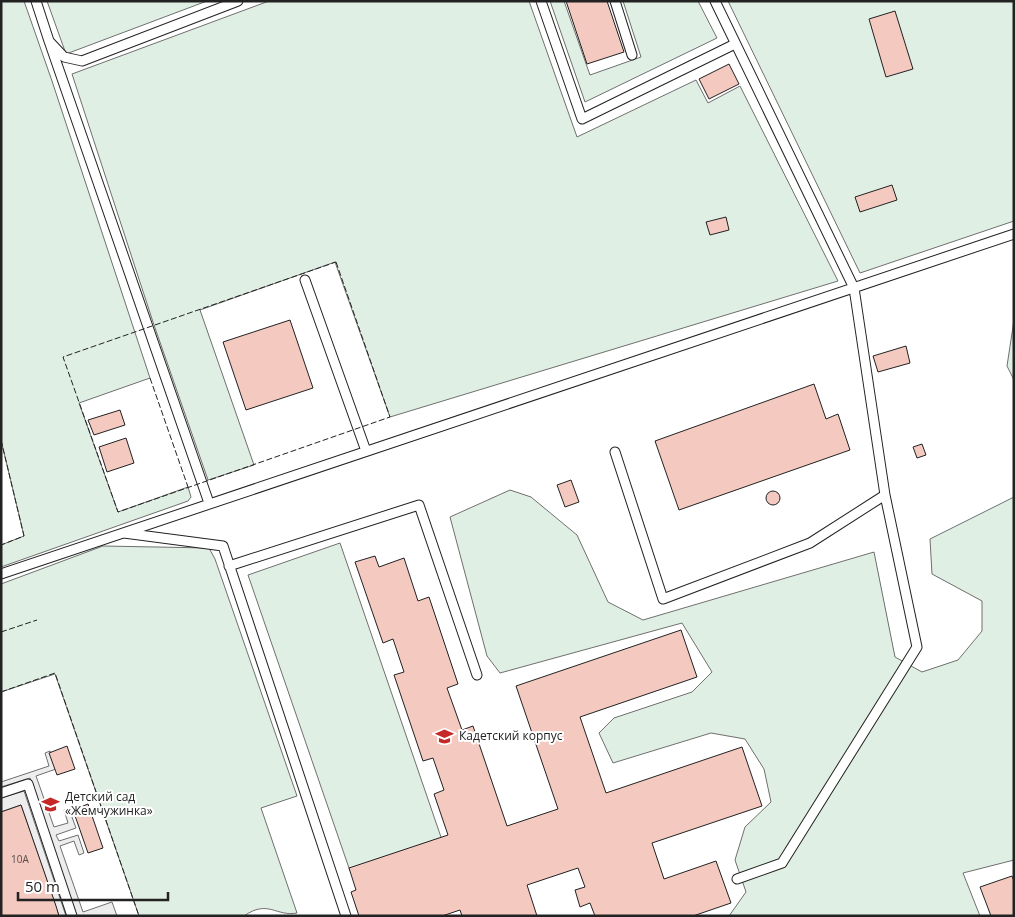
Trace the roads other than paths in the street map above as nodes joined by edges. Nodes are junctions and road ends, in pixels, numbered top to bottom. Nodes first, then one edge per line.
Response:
1 (36, 1) edge
2 (238, 1) edge
3 (541, 1) edge
4 (615, 1) edge
5 (715, 1) edge
6 (50, 41) junction
7 (735, 44) junction
8 (632, 55) dead end
9 (1014, 234) edge
10 (305, 280) dead end
11 (854, 288) junction
12 (366, 451) junction
13 (615, 452) dead end
14 (885, 495) junction
15 (209, 503) junction
16 (121, 533) junction
17 (230, 566) junction
18 (1, 574) edge
19 (477, 675) dead end
20 (1, 793) edge
21 (737, 878) dead end
22 (72, 916) edge
23 (346, 916) edge

1 - 6 lane
2 - 6 lane
3 - 7 lane
4 - 8 lane
5 - 7 lane
6 - 15 lane
7 - 11 lane
9 - 11 lane
10 - 12 lane
11 - 12 lane
11 - 14 lane
12 - 15 lane
13 - 14 lane
14 - 21 lane
15 - 16 lane
16 - 17 lane
16 - 18 lane
17 - 19 lane
17 - 23 lane
20 - 22 lane

